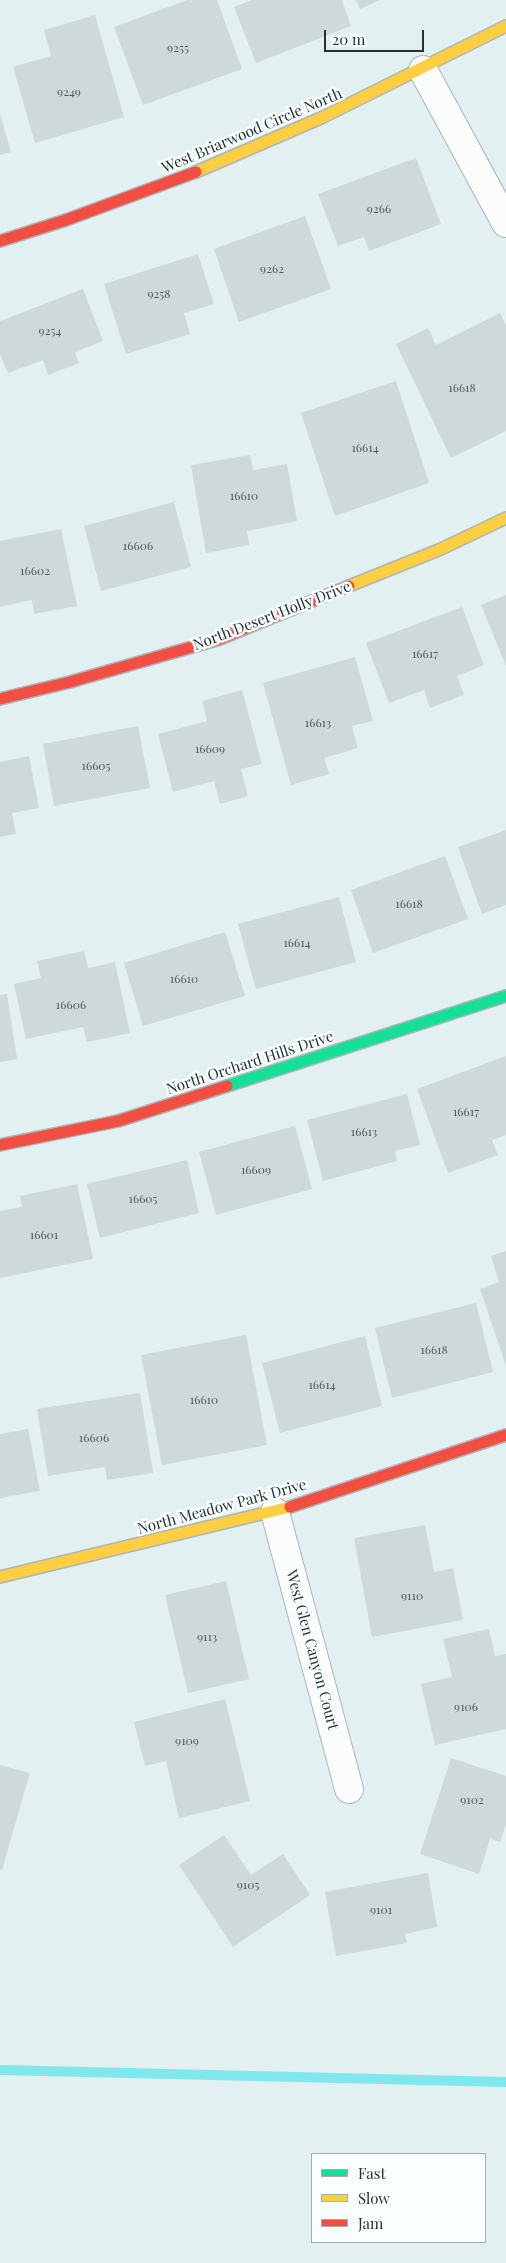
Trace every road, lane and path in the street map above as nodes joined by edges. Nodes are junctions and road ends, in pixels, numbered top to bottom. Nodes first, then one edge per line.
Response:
1 (506, 26) edge
2 (423, 70) junction
3 (506, 223) edge
4 (0, 241) edge
5 (506, 518) edge
6 (0, 699) edge
7 (506, 996) edge
8 (0, 1145) edge
9 (506, 1435) edge
10 (275, 1512) junction
11 (0, 1577) edge
12 (349, 1789) dead end

1 - 2 street, West Briarwood Circle North
2 - 3 street
2 - 4 street, West Briarwood Circle North
5 - 6 street, North Desert Holly Drive
7 - 8 street, North Orchard Hills Drive
9 - 10 street, North Meadow Park Drive
10 - 11 street, North Meadow Park Drive
10 - 12 street, West Glen Canyon Court

